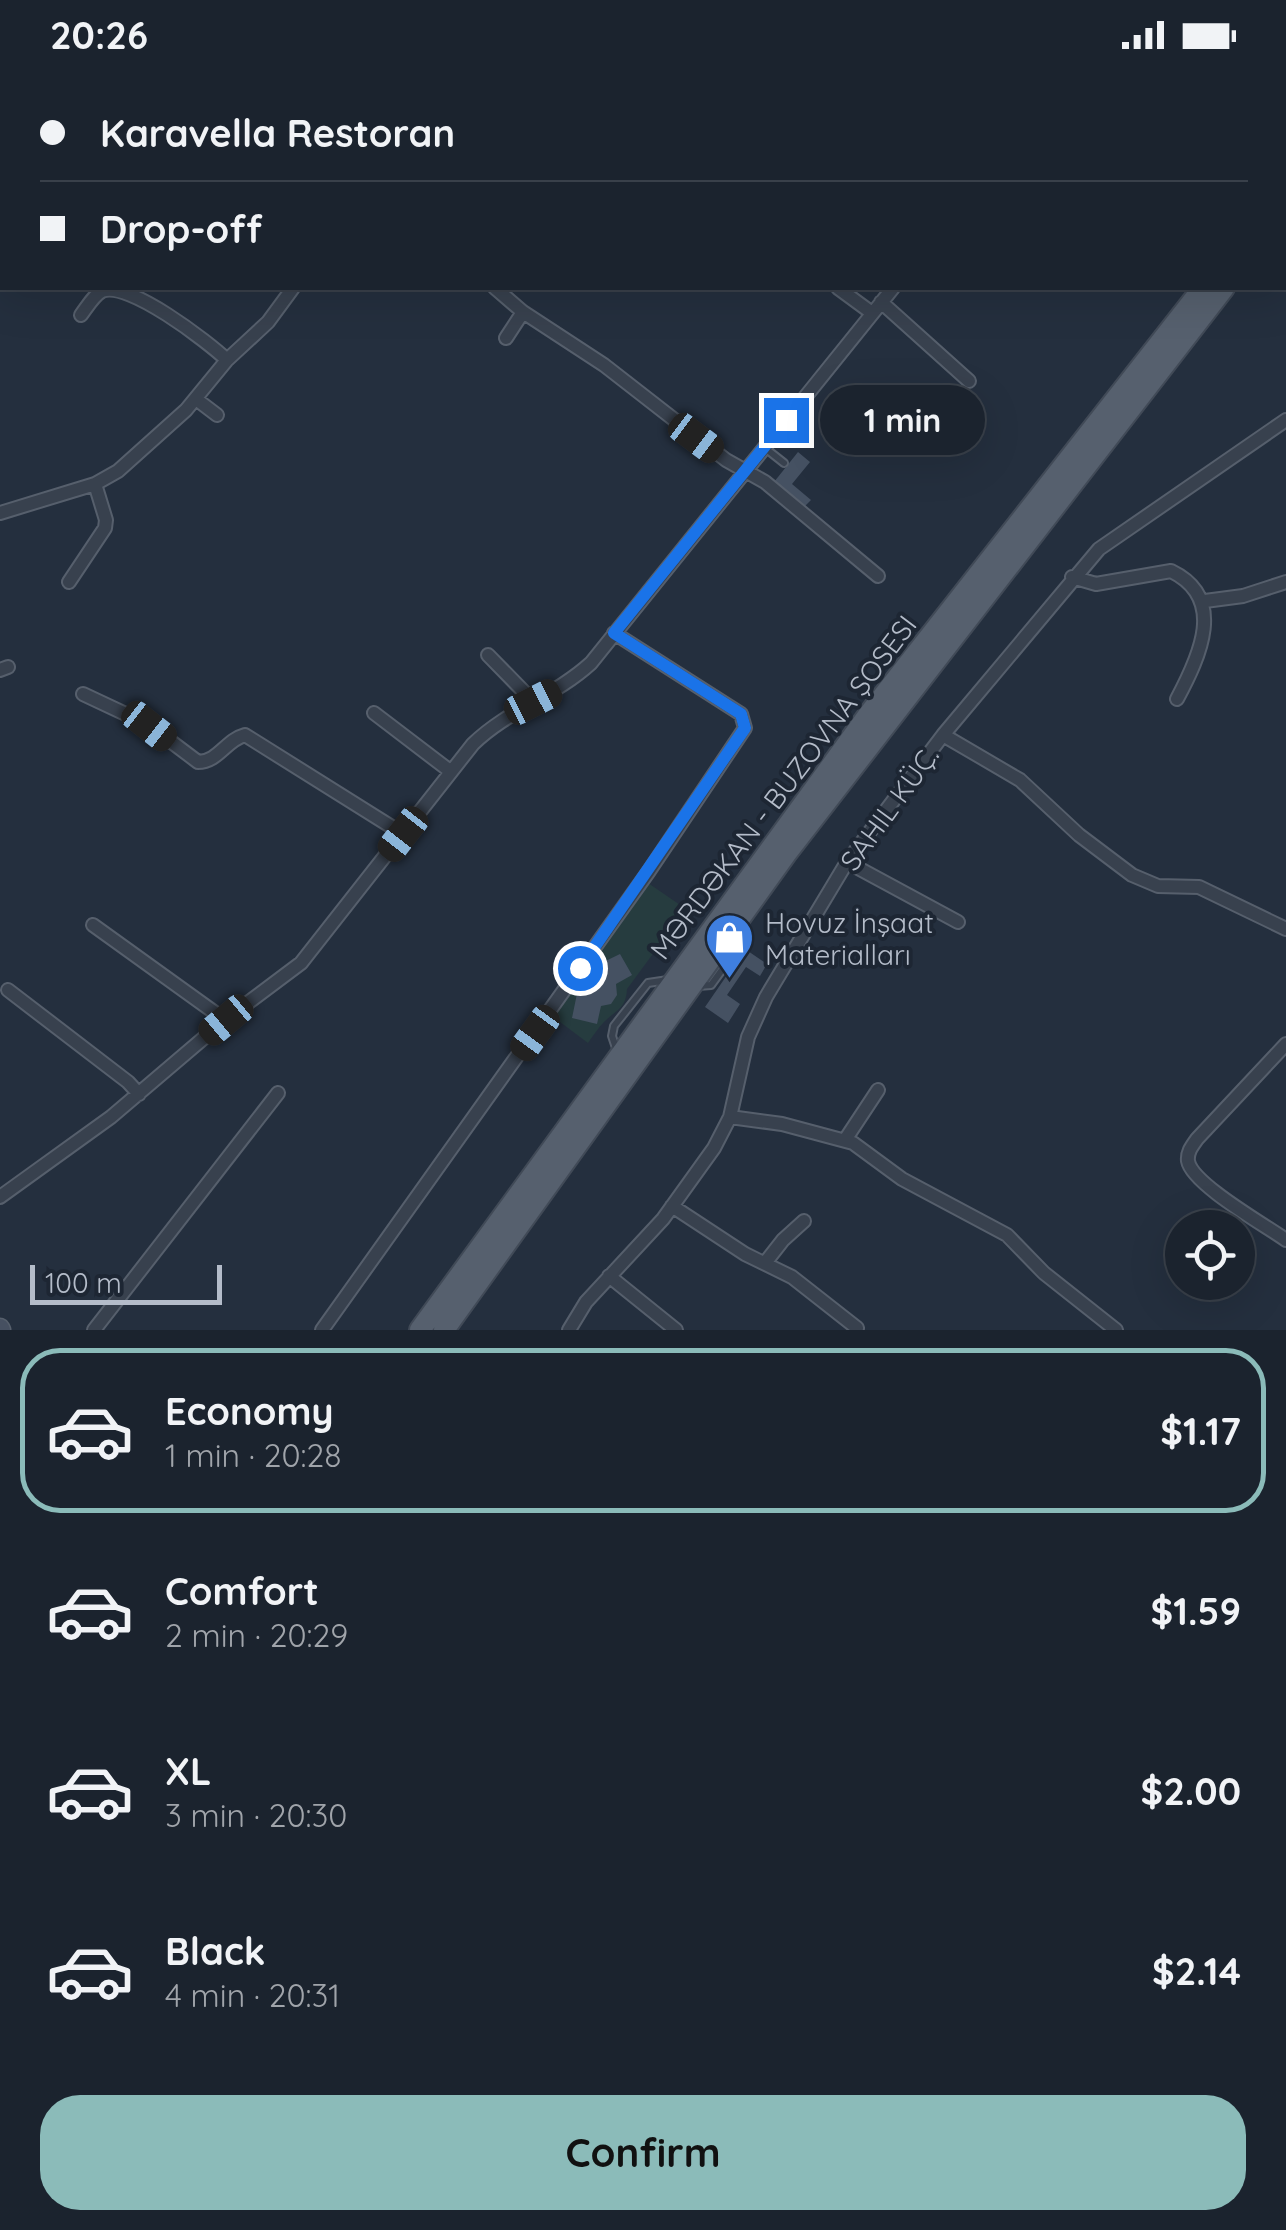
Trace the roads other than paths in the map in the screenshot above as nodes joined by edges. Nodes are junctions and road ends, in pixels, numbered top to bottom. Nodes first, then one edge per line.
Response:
1 (105, 290) edge
2 (114, 290) edge
3 (292, 290) edge
4 (497, 290) edge
5 (842, 290) edge
6 (891, 290) edge
7 (1200, 290) edge
8 (1222, 290) edge
9 (877, 308) junction
10 (523, 312) junction
11 (81, 315) dead end
12 (506, 338) dead end
13 (226, 360) junction
14 (969, 381) dead end
15 (196, 399) junction
16 (217, 415) dead end
17 (1286, 420) edge
18 (764, 447) junction
19 (784, 463) dead end
20 (746, 470) junction
21 (95, 484) junction
22 (0, 513) edge
23 (878, 576) dead end
24 (1072, 577) junction
25 (69, 582) dead end
26 (1286, 582) edge
27 (1205, 601) junction
28 (614, 633) junction
29 (488, 655) dead end
30 (82, 694) dead end
31 (1177, 699) dead end
32 (533, 702) junction
33 (374, 713) dead end
34 (942, 735) junction
35 (450, 771) junction
36 (403, 834) junction
37 (848, 862) junction
38 (958, 922) dead end
39 (93, 924) dead end
40 (1286, 929) edge
41 (683, 983) junction
42 (8, 990) dead end
43 (226, 1020) junction
44 (1286, 1044) edge
45 (878, 1090) dead end
46 (278, 1093) dead end
47 (139, 1094) junction
48 (730, 1117) junction
49 (845, 1140) junction
50 (0, 1197) edge
51 (672, 1206) junction
52 (804, 1221) dead end
53 (1286, 1240) edge
54 (765, 1262) junction
55 (608, 1276) junction
56 (857, 1328) edge
57 (94, 1330) edge
58 (322, 1330) edge
59 (420, 1330) edge
60 (444, 1330) edge
61 (569, 1330) edge
62 (676, 1330) edge
63 (1116, 1330) edge

1 - 11 street
2 - 13 street
3 - 13 street
4 - 10 street
5 - 9 street
6 - 9 street
7 - 41 main road, MƏRDƏKAN - BUZOVNA ŞOSESI
8 - 41 main road, MƏRDƏKAN - BUZOVNA ŞOSESI
9 - 14 street
9 - 18 street
10 - 12 street
10 - 20 street
13 - 15 street
15 - 16 street
15 - 21 street
17 - 24 street, SAHIL KÜÇ.
18 - 19 lane
18 - 20 street
20 - 23 street
20 - 28 street
21 - 22 street
21 - 25 street
24 - 27 street
24 - 34 street, SAHIL KÜÇ.
26 - 27 street
27 - 31 street
28 - 32 street
28 - 58 street
29 - 32 street
30 - 36 street
32 - 35 street
33 - 35 street
34 - 37 street, SAHIL KÜÇ.
34 - 40 street
35 - 36 street
36 - 43 street
37 - 38 street
37 - 48 street, SAHIL KÜÇ.
39 - 43 street
41 - 59 main road, MƏRDƏKAN - BUZOVNA ŞOSESI
41 - 60 main road, MƏRDƏKAN - BUZOVNA ŞOSESI
42 - 47 street
43 - 47 street
44 - 53 street
45 - 49 street
46 - 57 street
47 - 50 street
48 - 49 street
48 - 51 street, SAHIL KÜÇ.
49 - 63 street
51 - 54 street
51 - 55 street, SAHIL KÜÇ.
52 - 54 street
54 - 56 street
55 - 61 street, SAHIL KÜÇ.
55 - 62 street

